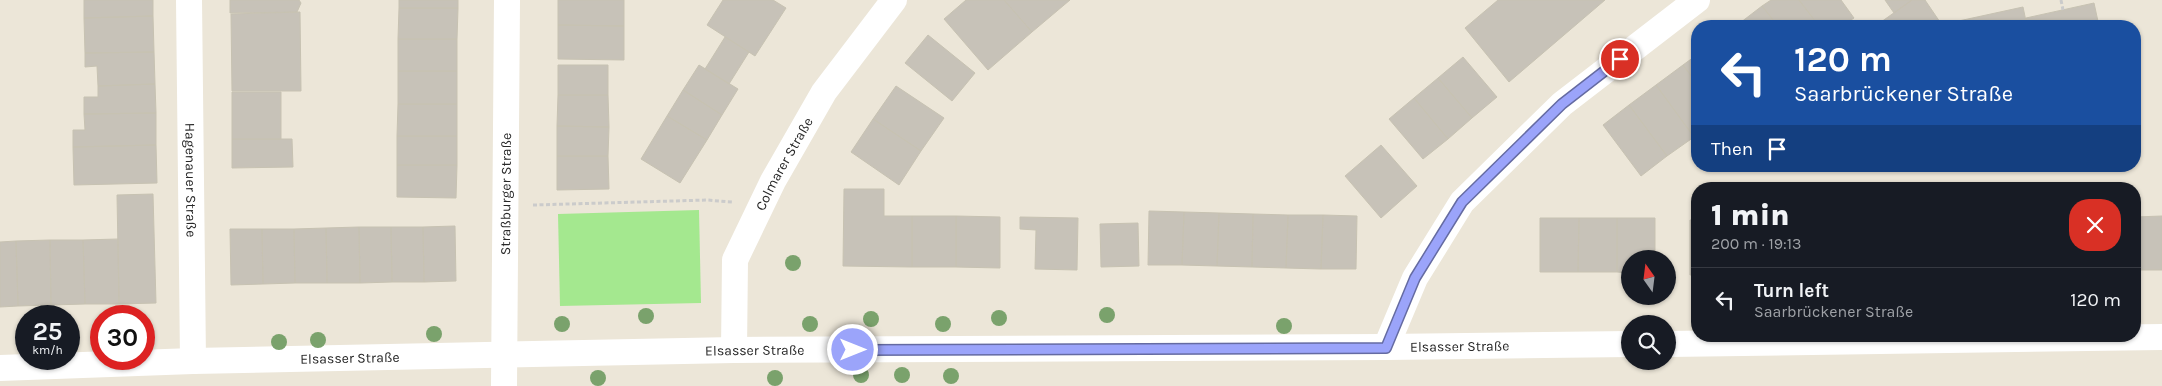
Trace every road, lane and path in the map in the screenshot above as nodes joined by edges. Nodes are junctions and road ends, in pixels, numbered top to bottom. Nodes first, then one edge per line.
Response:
1 (189, 0) edge
2 (507, 0) edge
3 (894, 0) edge
4 (1697, 0) edge
5 (2061, 0) edge
6 (2063, 10) dead end
7 (762, 203) junction
8 (505, 206) junction
9 (2141, 337) edge
10 (2162, 337) edge
11 (1809, 342) edge
12 (1621, 344) edge
13 (1676, 344) edge
14 (1386, 348) junction
15 (734, 350) junction
16 (504, 356) junction
17 (193, 361) junction
18 (0, 368) edge
19 (504, 386) edge

1 - 17 street, Hagenauer Straße
2 - 8 street, Straßburger Straße
3 - 7 street, Colmarer Straße
4 - 14 street
5 - 6 path
7 - 8 path
7 - 15 street, Colmarer Straße
8 - 16 street, Straßburger Straße
9 - 10 street
11 - 13 street
12 - 14 street, Elsasser Straße
14 - 15 street, Elsasser Straße
15 - 16 street, Elsasser Straße
16 - 17 street, Elsasser Straße
16 - 19 street, Straßburger Straße
17 - 18 street, Elsasser Straße

